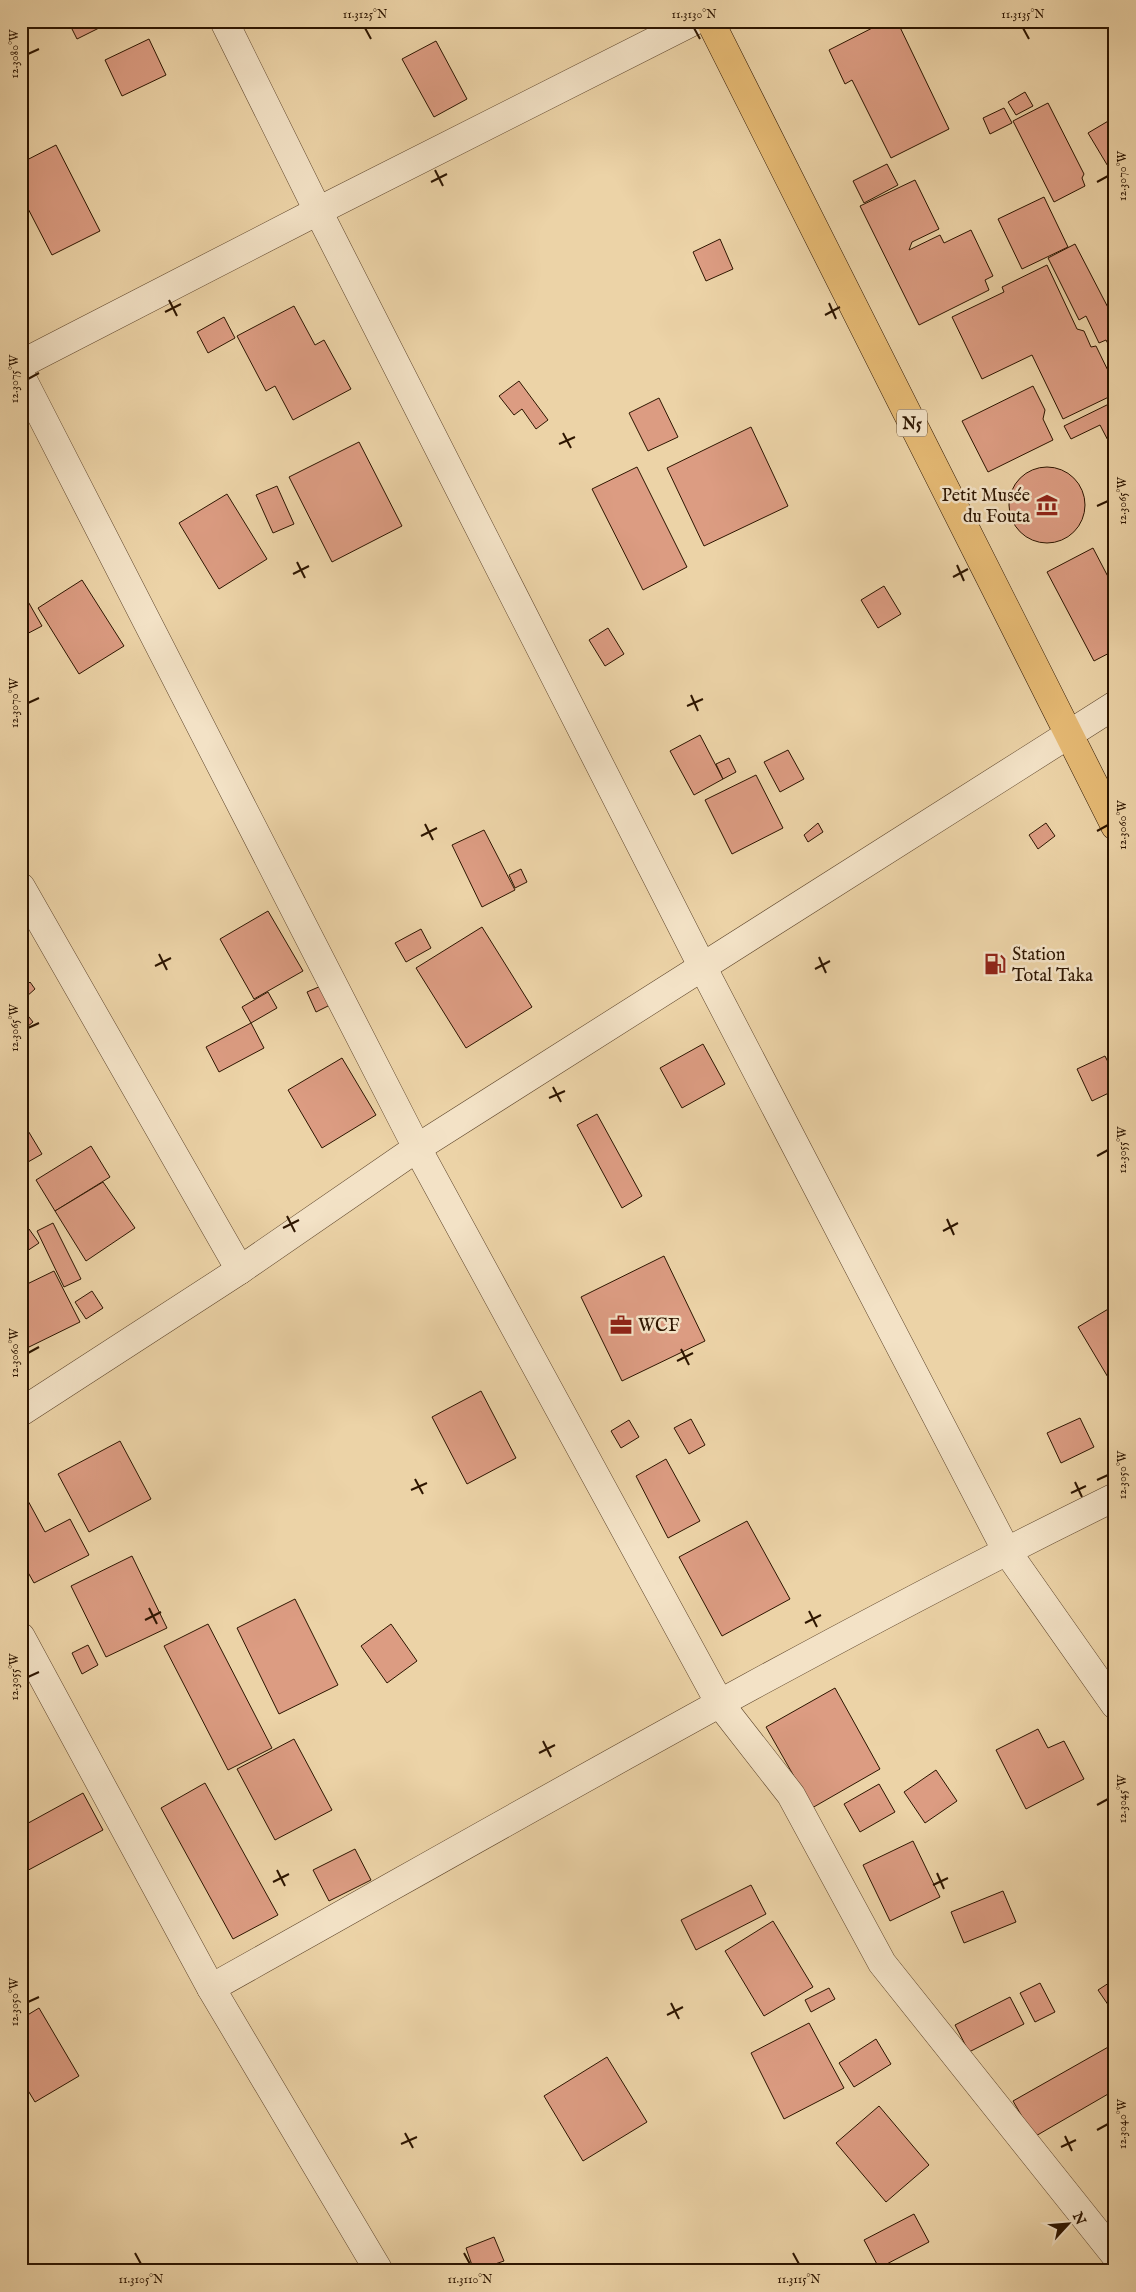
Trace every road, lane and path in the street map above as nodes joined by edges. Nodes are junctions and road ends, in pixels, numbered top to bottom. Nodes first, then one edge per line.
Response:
1 (224, 21) edge
2 (694, 21) edge
3 (710, 21) edge
4 (318, 211) junction
5 (21, 364) edge
6 (21, 376) edge
7 (1115, 705) edge
8 (1069, 735) junction
9 (1115, 826) edge
10 (21, 887) edge
11 (702, 966) junction
12 (417, 1148) junction
13 (240, 1270) junction
14 (21, 1412) edge
15 (1115, 1497) edge
16 (1006, 1550) junction
17 (21, 1637) edge
18 (720, 1704) junction
19 (1115, 1705) edge
20 (211, 1988) junction
21 (1115, 2255) edge
22 (379, 2271) edge

1 - 4 street
2 - 4 street
3 - 8 highway, N5
4 - 5 street
4 - 11 street
6 - 12 street
7 - 8 street
8 - 9 highway, N5
8 - 11 street
10 - 13 street
11 - 12 street
11 - 16 street
12 - 13 street
12 - 18 street
13 - 14 street
15 - 16 street
16 - 18 street
16 - 19 street
17 - 20 street
18 - 20 street
18 - 21 street
20 - 22 street

